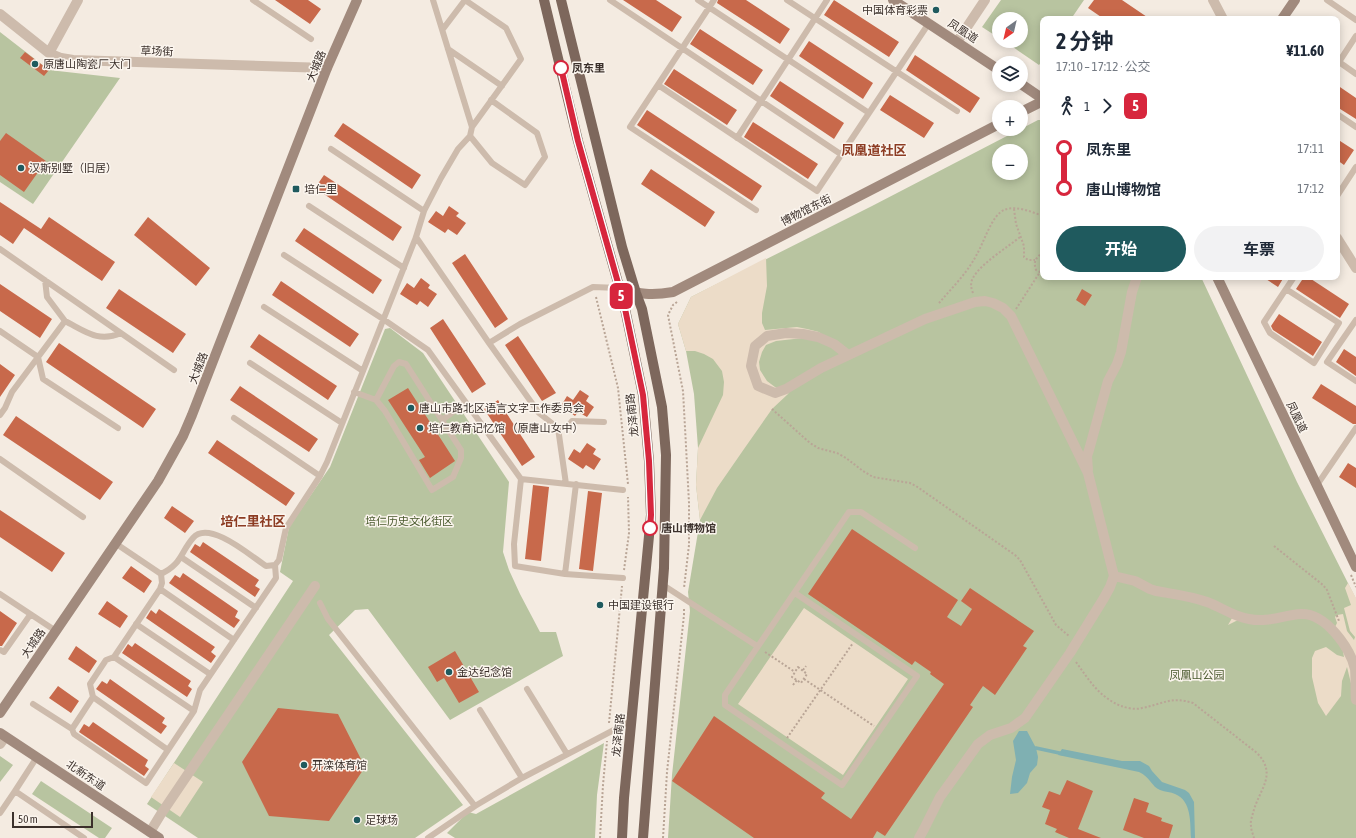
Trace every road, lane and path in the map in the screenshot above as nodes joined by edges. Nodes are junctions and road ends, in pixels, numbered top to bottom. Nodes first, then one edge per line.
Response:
1 (78, 0) edge
2 (252, 0) edge
3 (357, 0) edge
4 (434, 0) edge
5 (465, 0) edge
6 (544, 0) edge
7 (561, 0) edge
8 (610, 0) edge
9 (698, 0) edge
10 (714, 0) edge
11 (787, 0) edge
12 (827, 0) edge
13 (893, 0) edge
14 (985, 0) edge
15 (1213, 0) edge
16 (1295, 0) edge
17 (1326, 0) edge
18 (709, 7) junction
19 (0, 14) edge
20 (1221, 16) edge
21 (1284, 16) edge
22 (815, 18) junction
23 (1356, 20) edge
24 (929, 23) junction
25 (442, 29) junction
26 (1356, 36) edge
27 (311, 39) dead end
28 (957, 42) junction
29 (682, 48) junction
30 (448, 49) junction
31 (49, 53) junction
32 (788, 60) junction
33 (1340, 61) edge
34 (992, 65) edge
35 (1340, 65) edge
36 (327, 68) junction
37 (896, 72) junction
38 (1356, 74) edge
39 (658, 85) junction
40 (502, 86) junction
41 (1028, 89) edge
42 (1040, 98) edge
43 (491, 100) junction
44 (761, 101) junction
45 (1040, 102) edge
46 (1028, 108) edge
47 (957, 111) dead end
48 (869, 113) junction
49 (1340, 116) edge
50 (472, 126) junction
51 (1356, 127) edge
52 (992, 128) edge
53 (470, 136) junction
54 (737, 138) junction
55 (331, 149) dead end
56 (842, 155) junction
57 (1356, 167) edge
58 (1349, 177) junction
59 (1356, 181) edge
60 (1340, 191) edge
61 (309, 206) dead end
62 (1014, 209) junction
63 (756, 210) dead end
64 (424, 212) junction
65 (1040, 215) edge
66 (416, 237) junction
67 (1020, 237) junction
68 (1340, 243) edge
69 (0, 249) edge
70 (284, 255) dead end
71 (1040, 255) edge
72 (1035, 260) junction
73 (404, 268) junction
74 (1356, 268) edge
75 (1040, 271) edge
76 (1040, 274) edge
77 (45, 280) junction
78 (1136, 280) edge
79 (1218, 280) edge
80 (1292, 280) edge
81 (619, 288) junction
82 (1286, 289) junction
83 (636, 293) junction
84 (596, 297) dead end
85 (679, 301) dead end
86 (975, 302) junction
87 (264, 307) dead end
88 (1011, 316) junction
89 (383, 319) junction
90 (925, 319) junction
91 (1356, 320) edge
92 (65, 321) junction
93 (0, 331) edge
94 (121, 333) junction
95 (489, 343) junction
96 (848, 355) junction
97 (38, 357) junction
98 (250, 363) dead end
99 (174, 370) dead end
100 (363, 371) junction
101 (1356, 381) edge
102 (354, 392) junction
103 (376, 400) junction
104 (465, 403) junction
105 (3, 406) edge
106 (772, 409) dead end
107 (0, 415) edge
108 (234, 418) dead end
109 (442, 420) junction
110 (604, 422) dead end
111 (342, 423) junction
112 (118, 428) dead end
113 (558, 428) junction
114 (1356, 428) edge
115 (1353, 438) edge
116 (0, 459) edge
117 (1088, 473) junction
118 (320, 476) junction
119 (521, 480) junction
120 (566, 484) junction
121 (576, 484) junction
122 (1317, 485) junction
123 (625, 489) joint
124 (628, 497) dead end
125 (83, 517) dead end
126 (115, 543) junction
127 (1274, 546) dead end
128 (915, 548) dead end
129 (181, 557) junction
130 (275, 565) junction
131 (1356, 567) edge
132 (161, 574) junction
133 (566, 574) junction
134 (1114, 576) junction
135 (623, 578) junction
136 (663, 585) junction
137 (314, 586) dead end
138 (160, 589) junction
139 (795, 593) junction
140 (0, 594) edge
141 (683, 598) junction
142 (320, 603) dead end
143 (256, 608) junction
144 (30, 615) junction
145 (136, 624) junction
146 (56, 631) junction
147 (1338, 635) junction
148 (858, 636) junction
149 (234, 640) junction
150 (1076, 641) junction
151 (757, 646) junction
152 (0, 650) edge
153 (1070, 653) junction
154 (114, 657) junction
155 (806, 666) dead end
156 (803, 670) junction
157 (795, 672) junction
158 (210, 674) junction
159 (804, 679) junction
160 (797, 680) junction
161 (793, 685) dead end
162 (527, 689) dead end
163 (819, 689) junction
164 (93, 697) junction
165 (1356, 700) edge
166 (33, 704) dead end
167 (480, 710) dead end
168 (194, 711) junction
169 (0, 713) edge
170 (631, 721) junction
171 (72, 729) junction
172 (881, 730) junction
173 (608, 733) junction
174 (2, 738) edge
175 (783, 744) junction
176 (168, 750) junction
177 (567, 754) junction
178 (37, 757) junction
179 (522, 778) junction
180 (15, 791) junction
181 (475, 806) junction
182 (0, 813) edge
183 (155, 835) edge
184 (84, 838) edge
185 (428, 838) edge
186 (600, 838) edge
187 (622, 838) edge
188 (643, 838) edge
189 (663, 838) edge
190 (918, 838) edge
191 (1254, 838) edge

1 - 31 street
2 - 27 lane
3 - 36 street, 大城路
4 - 25 lane
5 - 25 lane
5 - 40 lane
6 - 81 main road, 龙泽南路
7 - 83 main road
8 - 29 lane
9 - 18 lane
10 - 18 lane
11 - 22 lane
12 - 22 lane
13 - 24 street, 凤凰道
14 - 28 street
15 - 20 street
16 - 21 street
17 - 23 lane
18 - 29 lane
18 - 32 lane
19 - 31 street, 草场街
22 - 32 lane
22 - 37 lane
24 - 28 street, 凤凰道
24 - 37 lane
25 - 30 lane
26 - 33 lane
28 - 34 street, 凤凰道
29 - 39 lane
29 - 44 lane
30 - 40 lane
30 - 50 lane
31 - 36 street, 草场街
32 - 44 lane
32 - 48 lane
35 - 38 lane
36 - 126 street, 大城路
37 - 47 lane
37 - 48 lane
39 - 54 lane
39 - 63 lane
40 - 43 lane
41 - 42 street
43 - 50 lane
43 - 53 lane
44 - 54 lane
44 - 56 lane
45 - 46 street
48 - 56 lane
49 - 51 lane
50 - 53 lane
52 - 83 street, 博物馆东街
53 - 64 lane
54 - 56 lane
55 - 64 lane
57 - 58 lane
58 - 59 lane
58 - 60 lane
61 - 73 lane
62 - 65 path
62 - 67 path
62 - 90 path
64 - 66 lane
66 - 73 lane
66 - 95 lane
67 - 72 path
67 - 86 path
68 - 74 street
69 - 77 lane
70 - 89 lane
71 - 72 path
72 - 75 path
73 - 89 lane
76 - 88 path
77 - 92 lane
77 - 94 lane
78 - 117 street
79 - 122 street, 凤凰道
80 - 82 lane
81 - 83 street, 博物馆东街
81 - 95 lane
81 - 170 main road, 龙泽南路
82 - 82 lane
83 - 136 main road
84 - 123 path
85 - 141 path
86 - 88 street
86 - 90 street
87 - 100 lane
88 - 117 street
89 - 100 lane
89 - 104 lane
90 - 96 street
91 - 101 lane
92 - 94 lane
92 - 97 lane
93 - 97 lane
94 - 99 lane
95 - 113 lane
96 - 96 street
97 - 105 lane
97 - 112 lane
98 - 111 lane
100 - 102 lane
102 - 103 lane
102 - 111 lane
103 - 109 lane
103 - 109 lane
104 - 109 lane
104 - 119 lane
105 - 107 lane
106 - 150 path
108 - 118 lane
110 - 113 lane
111 - 118 lane
113 - 120 lane
114 - 115 lane
115 - 122 lane
116 - 125 lane
117 - 134 street
118 - 130 lane
119 - 120 lane
119 - 133 lane
120 - 121 lane
121 - 123 lane
121 - 133 lane
122 - 131 street, 凤凰道
124 - 135 path
126 - 132 lane
126 - 146 street, 大城路
127 - 147 path
128 - 139 lane
129 - 130 lane
129 - 132 lane
129 - 143 lane
130 - 143 lane
132 - 138 lane
133 - 135 lane
134 - 147 street
134 - 150 street
135 - 173 path
136 - 141 lane
136 - 188 main road
137 - 183 street
138 - 145 lane
138 - 149 lane
139 - 148 lane
139 - 151 lane
140 - 144 lane
141 - 151 lane
141 - 189 path
142 - 181 lane
143 - 149 lane
144 - 146 lane
144 - 152 lane
145 - 154 lane
145 - 158 lane
146 - 169 street, 大城路
147 - 165 street
148 - 163 path
148 - 172 lane
149 - 158 lane
150 - 153 street
151 - 157 path
151 - 175 lane
153 - 190 street
153 - 191 path
154 - 164 lane
154 - 168 lane
155 - 156 path
156 - 157 path
156 - 159 path
157 - 160 path
158 - 168 lane
159 - 160 path
159 - 163 path
160 - 161 path
162 - 177 lane
163 - 172 path
163 - 175 path
164 - 171 lane
164 - 176 lane
166 - 171 lane
167 - 179 lane
168 - 176 lane
170 - 173 lane
170 - 187 main road, 龙泽南路
171 - 176 lane
172 - 175 lane
173 - 177 lane
173 - 186 path
174 - 178 street, 北新东道
177 - 179 lane
178 - 180 lane
178 - 183 street, 北新东道
179 - 181 lane
180 - 182 lane
180 - 184 lane
181 - 185 lane

